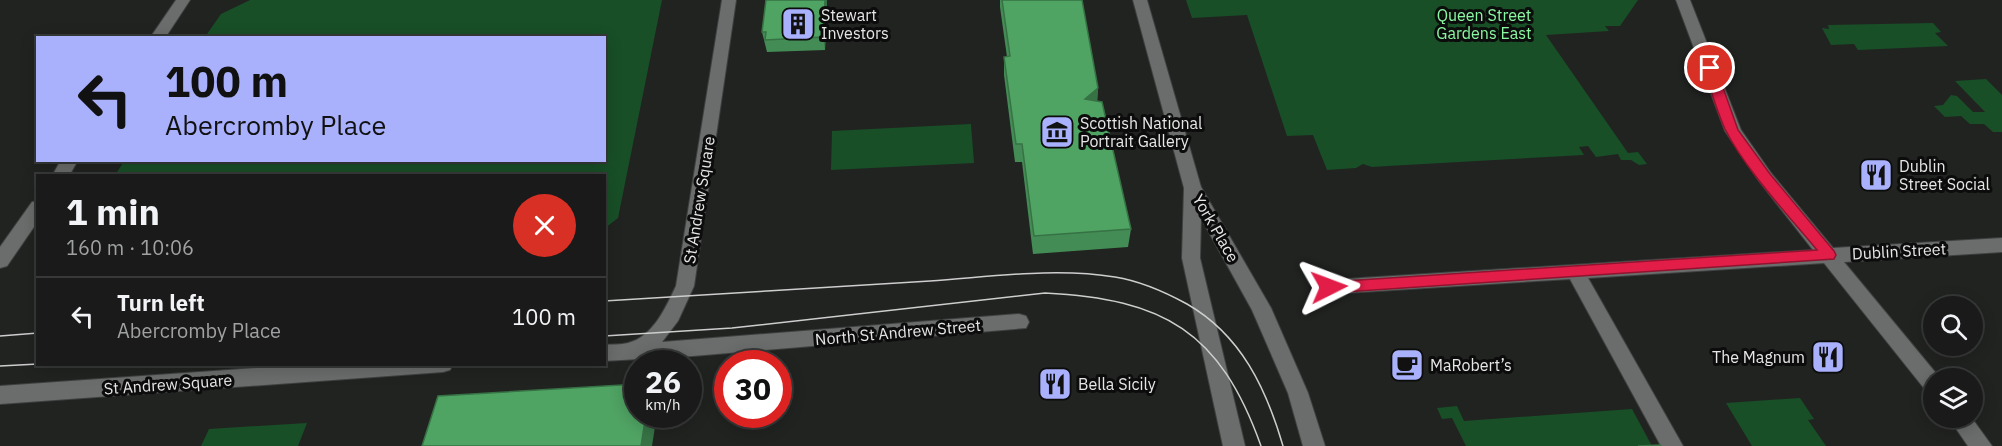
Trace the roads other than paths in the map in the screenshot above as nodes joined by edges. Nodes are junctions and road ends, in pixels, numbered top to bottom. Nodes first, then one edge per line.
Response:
1 (183, 0) edge
2 (729, 0) edge
3 (1140, 0) edge
4 (1683, 0) edge
5 (158, 36) edge
6 (1192, 187) junction
7 (36, 210) edge
8 (2002, 245) edge
9 (1829, 255) junction
10 (0, 261) edge
11 (1575, 272) junction
12 (1329, 287) dead end
13 (1019, 322) dead end
14 (635, 350) edge
15 (654, 350) edge
16 (624, 352) edge
17 (606, 353) edge
18 (414, 366) edge
19 (1923, 372) edge
20 (0, 395) edge
21 (1967, 428) edge
22 (1234, 446) edge
23 (1314, 446) edge
24 (1672, 446) edge
25 (1981, 446) edge

1 - 5 street
2 - 14 street, St Andrew Square
3 - 6 street
4 - 9 street
6 - 22 street, York Place
6 - 23 street, York Place
7 - 10 street
8 - 9 street, Dublin Street
9 - 11 street, Dublin Street
9 - 19 street
11 - 12 street, Dublin Street
11 - 24 street
13 - 15 street, North St Andrew Street
16 - 17 street
18 - 20 street, St Andrew Square
21 - 25 street

